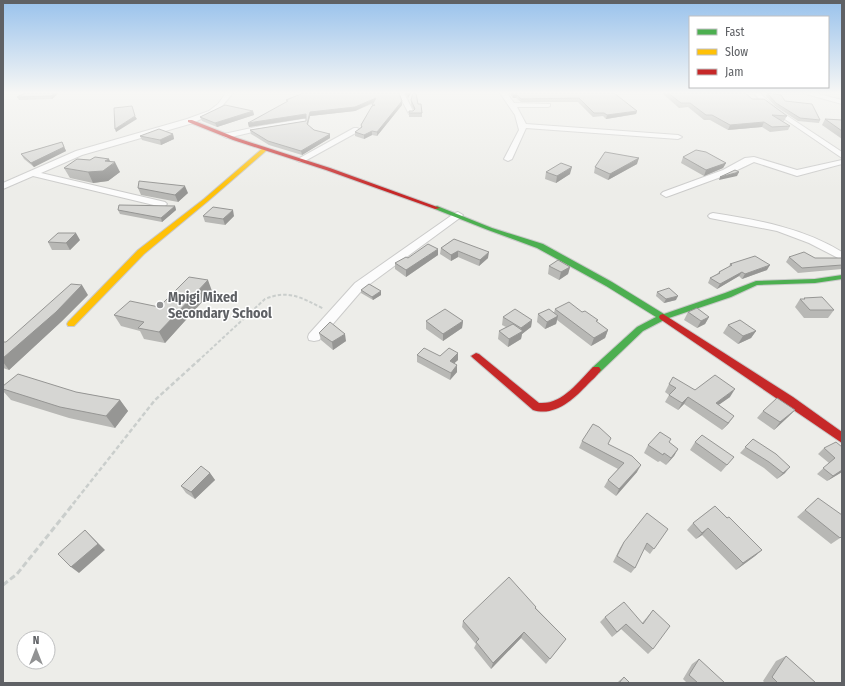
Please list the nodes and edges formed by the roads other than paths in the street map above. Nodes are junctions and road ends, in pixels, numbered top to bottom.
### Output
1 (176, 125) edge
2 (200, 125) edge
3 (276, 125) edge
4 (797, 125) edge
5 (523, 126) joint
6 (357, 130) edge
7 (227, 136) junction
8 (678, 137) dead end
9 (265, 149) junction
10 (842, 156) edge
11 (508, 159) dead end
12 (300, 160) junction
13 (842, 162) edge
14 (31, 174) junction
15 (3, 186) edge
16 (666, 194) dead end
17 (162, 204) edge
18 (458, 215) junction
19 (713, 216) dead end
20 (842, 257) edge
21 (842, 277) edge
22 (663, 317) junction
23 (71, 324) dead end
24 (314, 337) dead end
25 (476, 356) dead end
26 (842, 438) edge

1 - 14 street
2 - 7 street
3 - 7 street
4 - 10 street
5 - 8 street
5 - 11 street
6 - 12 street
7 - 9 street
9 - 12 street
9 - 23 street
12 - 18 street
13 - 16 street
14 - 15 street
14 - 17 street
18 - 22 street
18 - 24 street
19 - 20 street
21 - 22 street
22 - 25 street
22 - 26 street

